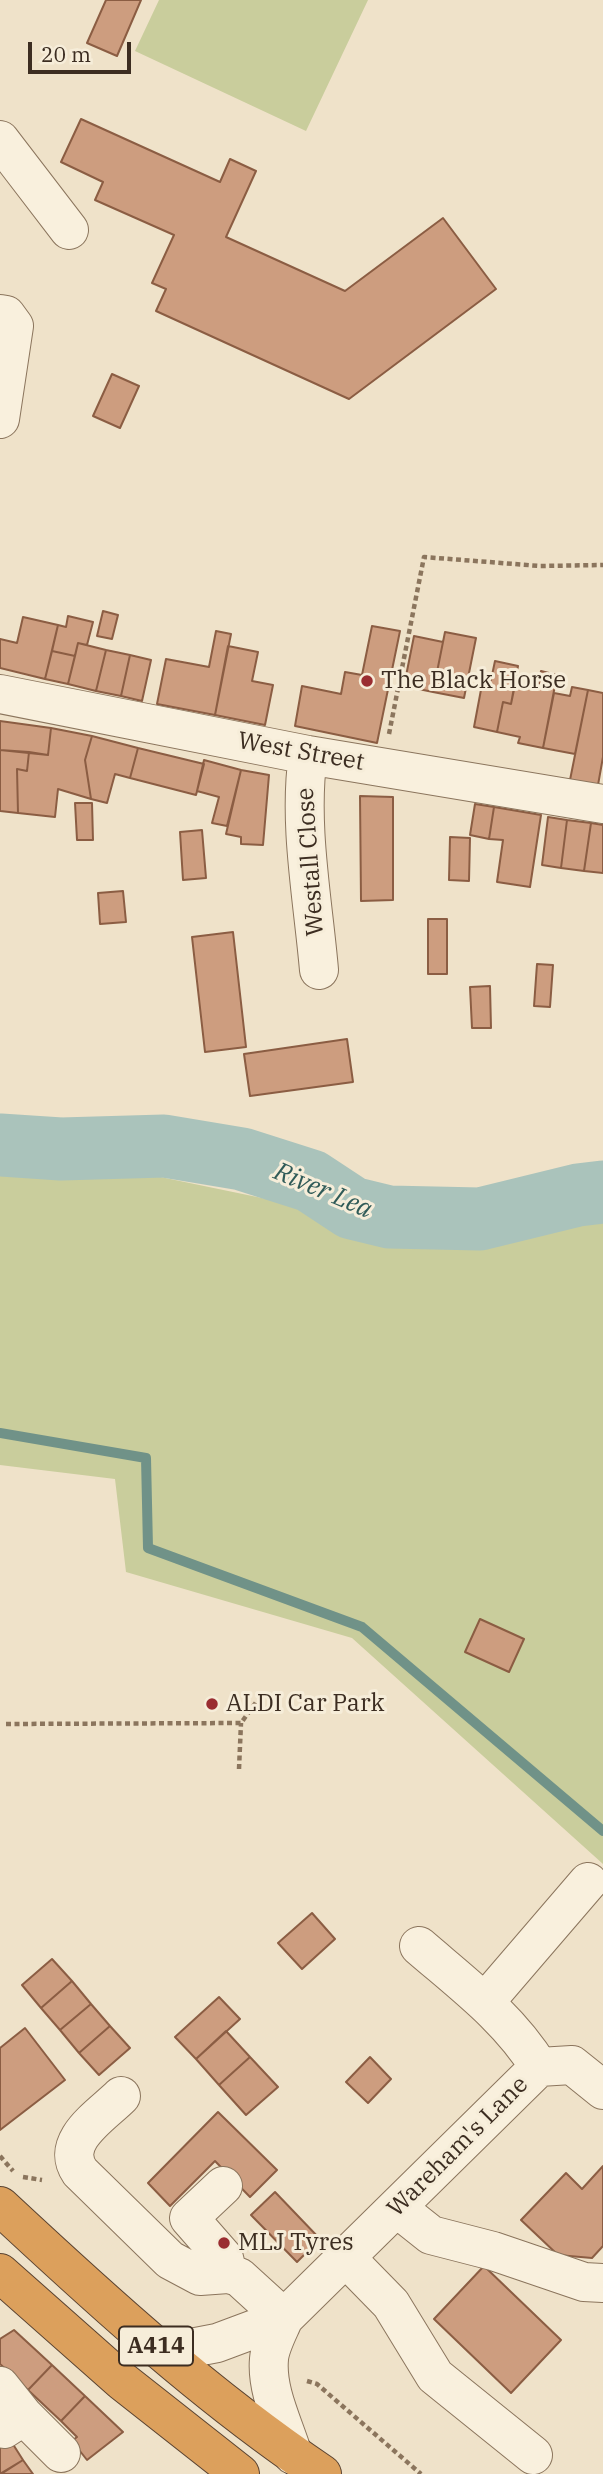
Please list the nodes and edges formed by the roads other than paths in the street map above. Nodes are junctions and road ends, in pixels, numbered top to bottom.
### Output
1 (0, 140) edge
2 (69, 230) dead end
3 (0, 314) edge
4 (0, 419) edge
5 (0, 694) edge
6 (308, 755) junction
7 (603, 804) edge
8 (319, 970) dead end
9 (588, 1882) dead end
10 (419, 1946) dead end
11 (485, 2002) junction
12 (539, 2067) junction
13 (603, 2090) edge
14 (121, 2096) dead end
15 (223, 2186) dead end
16 (0, 2206) edge
17 (397, 2208) junction
18 (346, 2258) junction
19 (0, 2273) edge
20 (228, 2274) junction
21 (603, 2283) edge
22 (284, 2318) junction
23 (165, 2353) junction
24 (0, 2386) edge
25 (61, 2453) dead end
26 (533, 2455) dead end
27 (308, 2464) edge
28 (222, 2467) edge

1 - 2 street
3 - 4 street
5 - 6 street, West Street
6 - 7 street, West Street
6 - 8 street, Westall Close
9 - 11 street
10 - 11 street, Wareham's Lane
11 - 12 street, Wareham's Lane
12 - 13 street
12 - 17 street, Wareham's Lane
14 - 20 street
15 - 20 street
16 - 23 highway, A414
17 - 18 street, Wareham's Lane
17 - 21 street
18 - 22 street, Wareham's Lane
18 - 26 street
19 - 28 highway, A414
20 - 22 street
22 - 23 street, Wareham's Lane
22 - 27 street, Wareham's Lane
23 - 27 highway, A414
24 - 25 street

